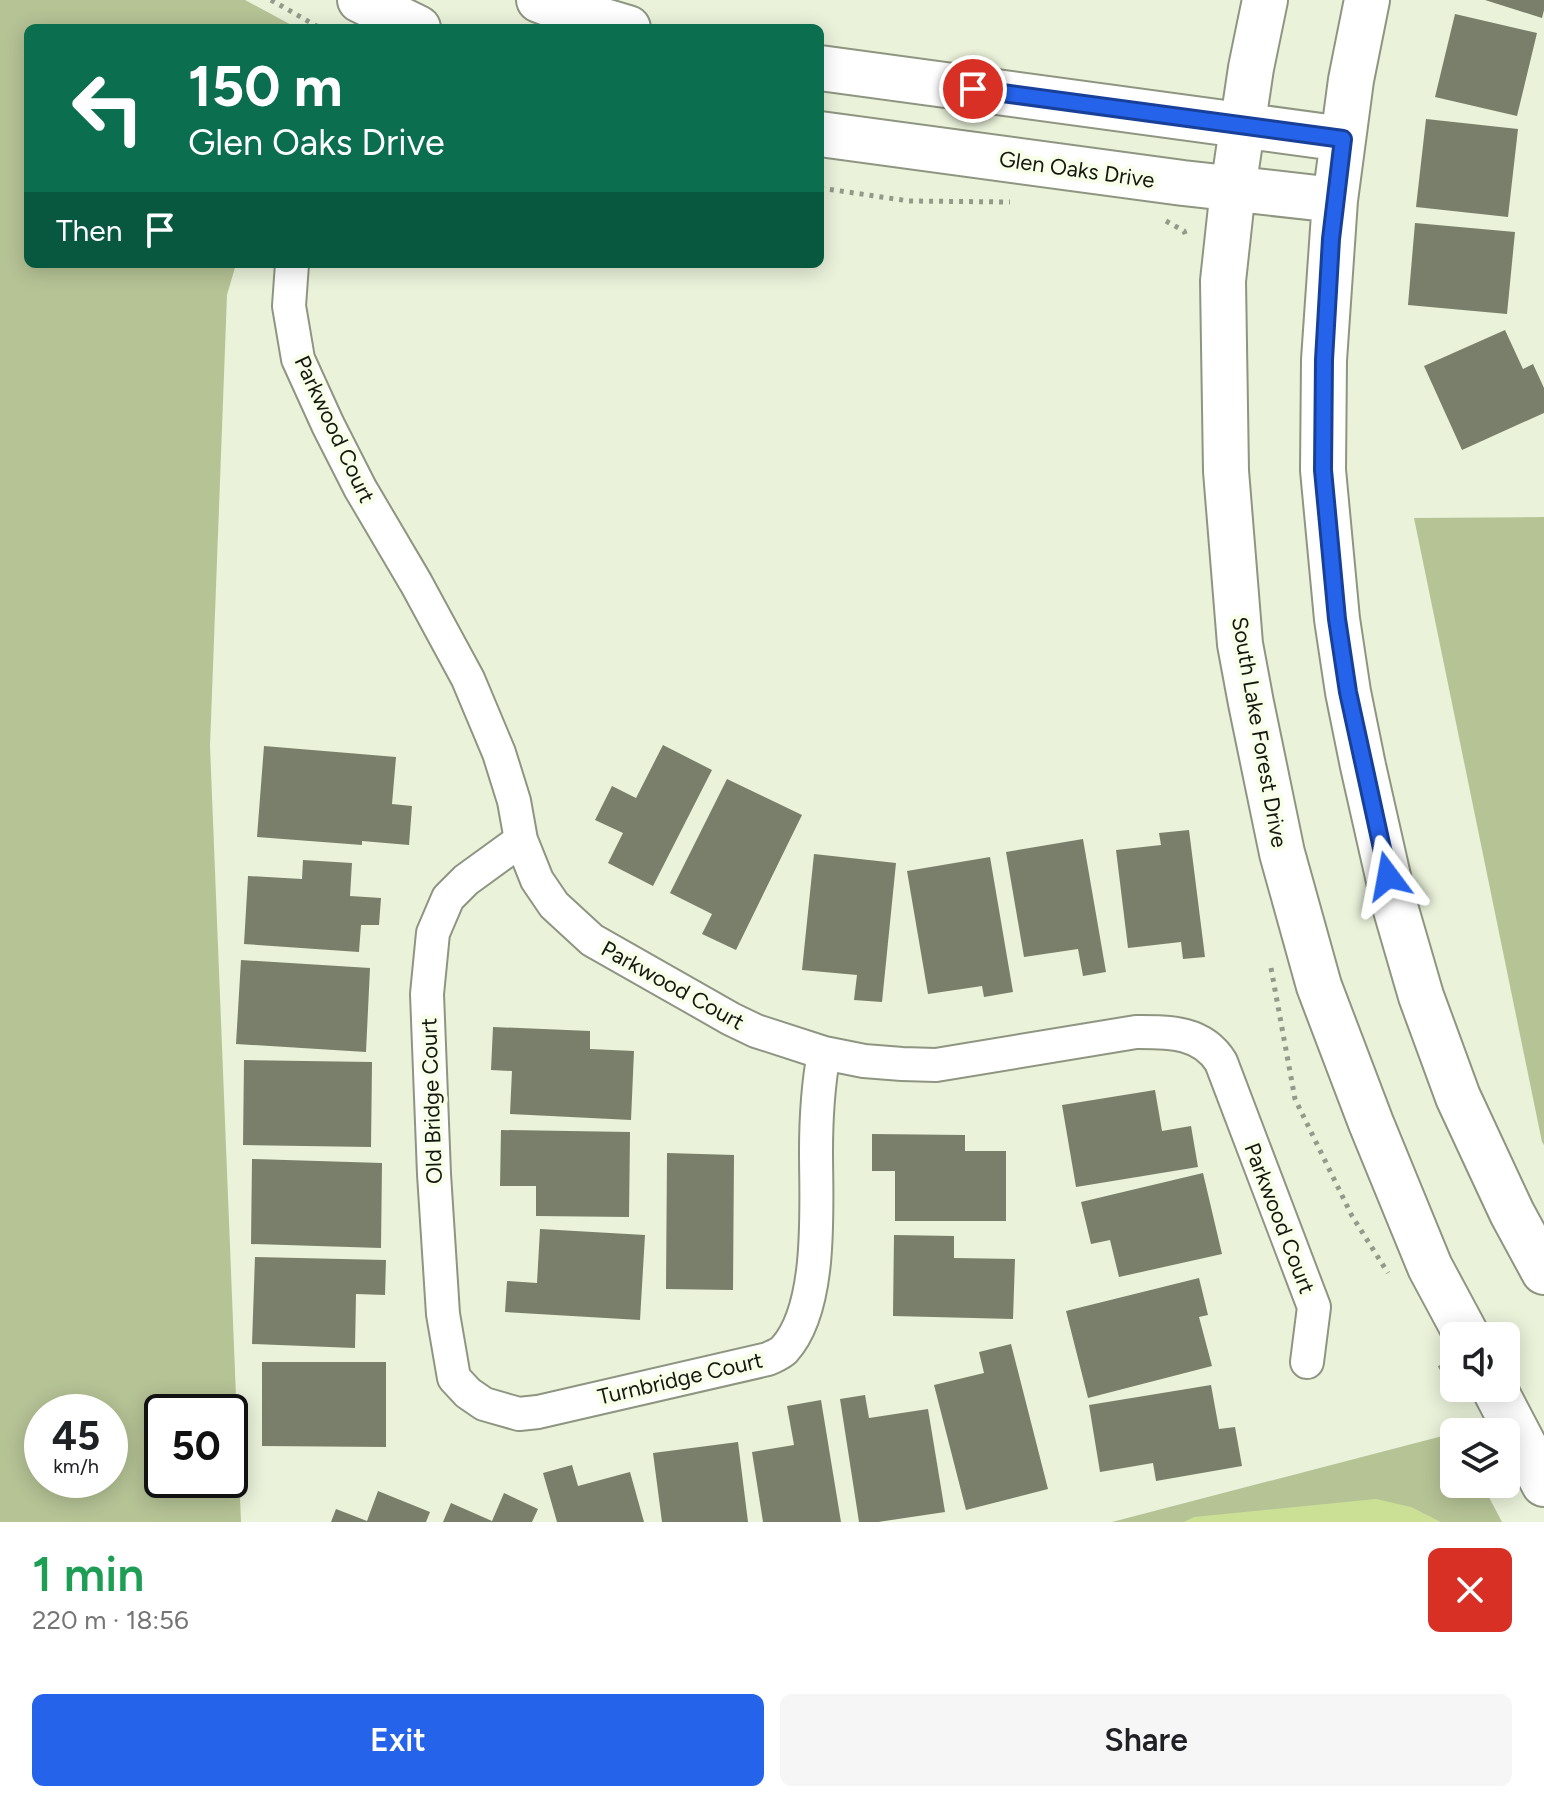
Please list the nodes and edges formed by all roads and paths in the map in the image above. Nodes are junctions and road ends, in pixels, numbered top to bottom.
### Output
1 (271, 0) edge
2 (539, 0) edge
3 (1265, 0) edge
4 (1367, 0) edge
5 (313, 24) edge
6 (614, 24) edge
7 (824, 69) edge
8 (1243, 124) junction
9 (824, 135) edge
10 (1343, 139) junction
11 (824, 189) edge
12 (1233, 189) junction
13 (1335, 200) junction
14 (1014, 202) dead end
15 (1164, 220) dead end
16 (1184, 231) dead end
17 (292, 268) edge
18 (521, 840) junction
19 (824, 1053) junction
20 (1544, 1272) edge
21 (1459, 1322) edge
22 (1307, 1362) dead end
23 (468, 1393) joint
24 (1501, 1402) edge
25 (1544, 1484) edge

1 - 5 path
2 - 6 main road
3 - 8 main road, South Lake Forest Drive
4 - 10 main road
7 - 8 main road
8 - 10 main road
8 - 12 main road, South Lake Forest Drive
9 - 12 main road, Glen Oaks Drive
10 - 13 main road
11 - 14 path
12 - 13 main road, Glen Oaks Drive
12 - 21 main road, South Lake Forest Drive
13 - 20 main road
15 - 16 path
17 - 18 street, Parkwood Court
18 - 19 street, Parkwood Court
18 - 23 street, Old Bridge Court
19 - 22 street, Parkwood Court
19 - 23 street, Turnbridge Court
24 - 25 main road

